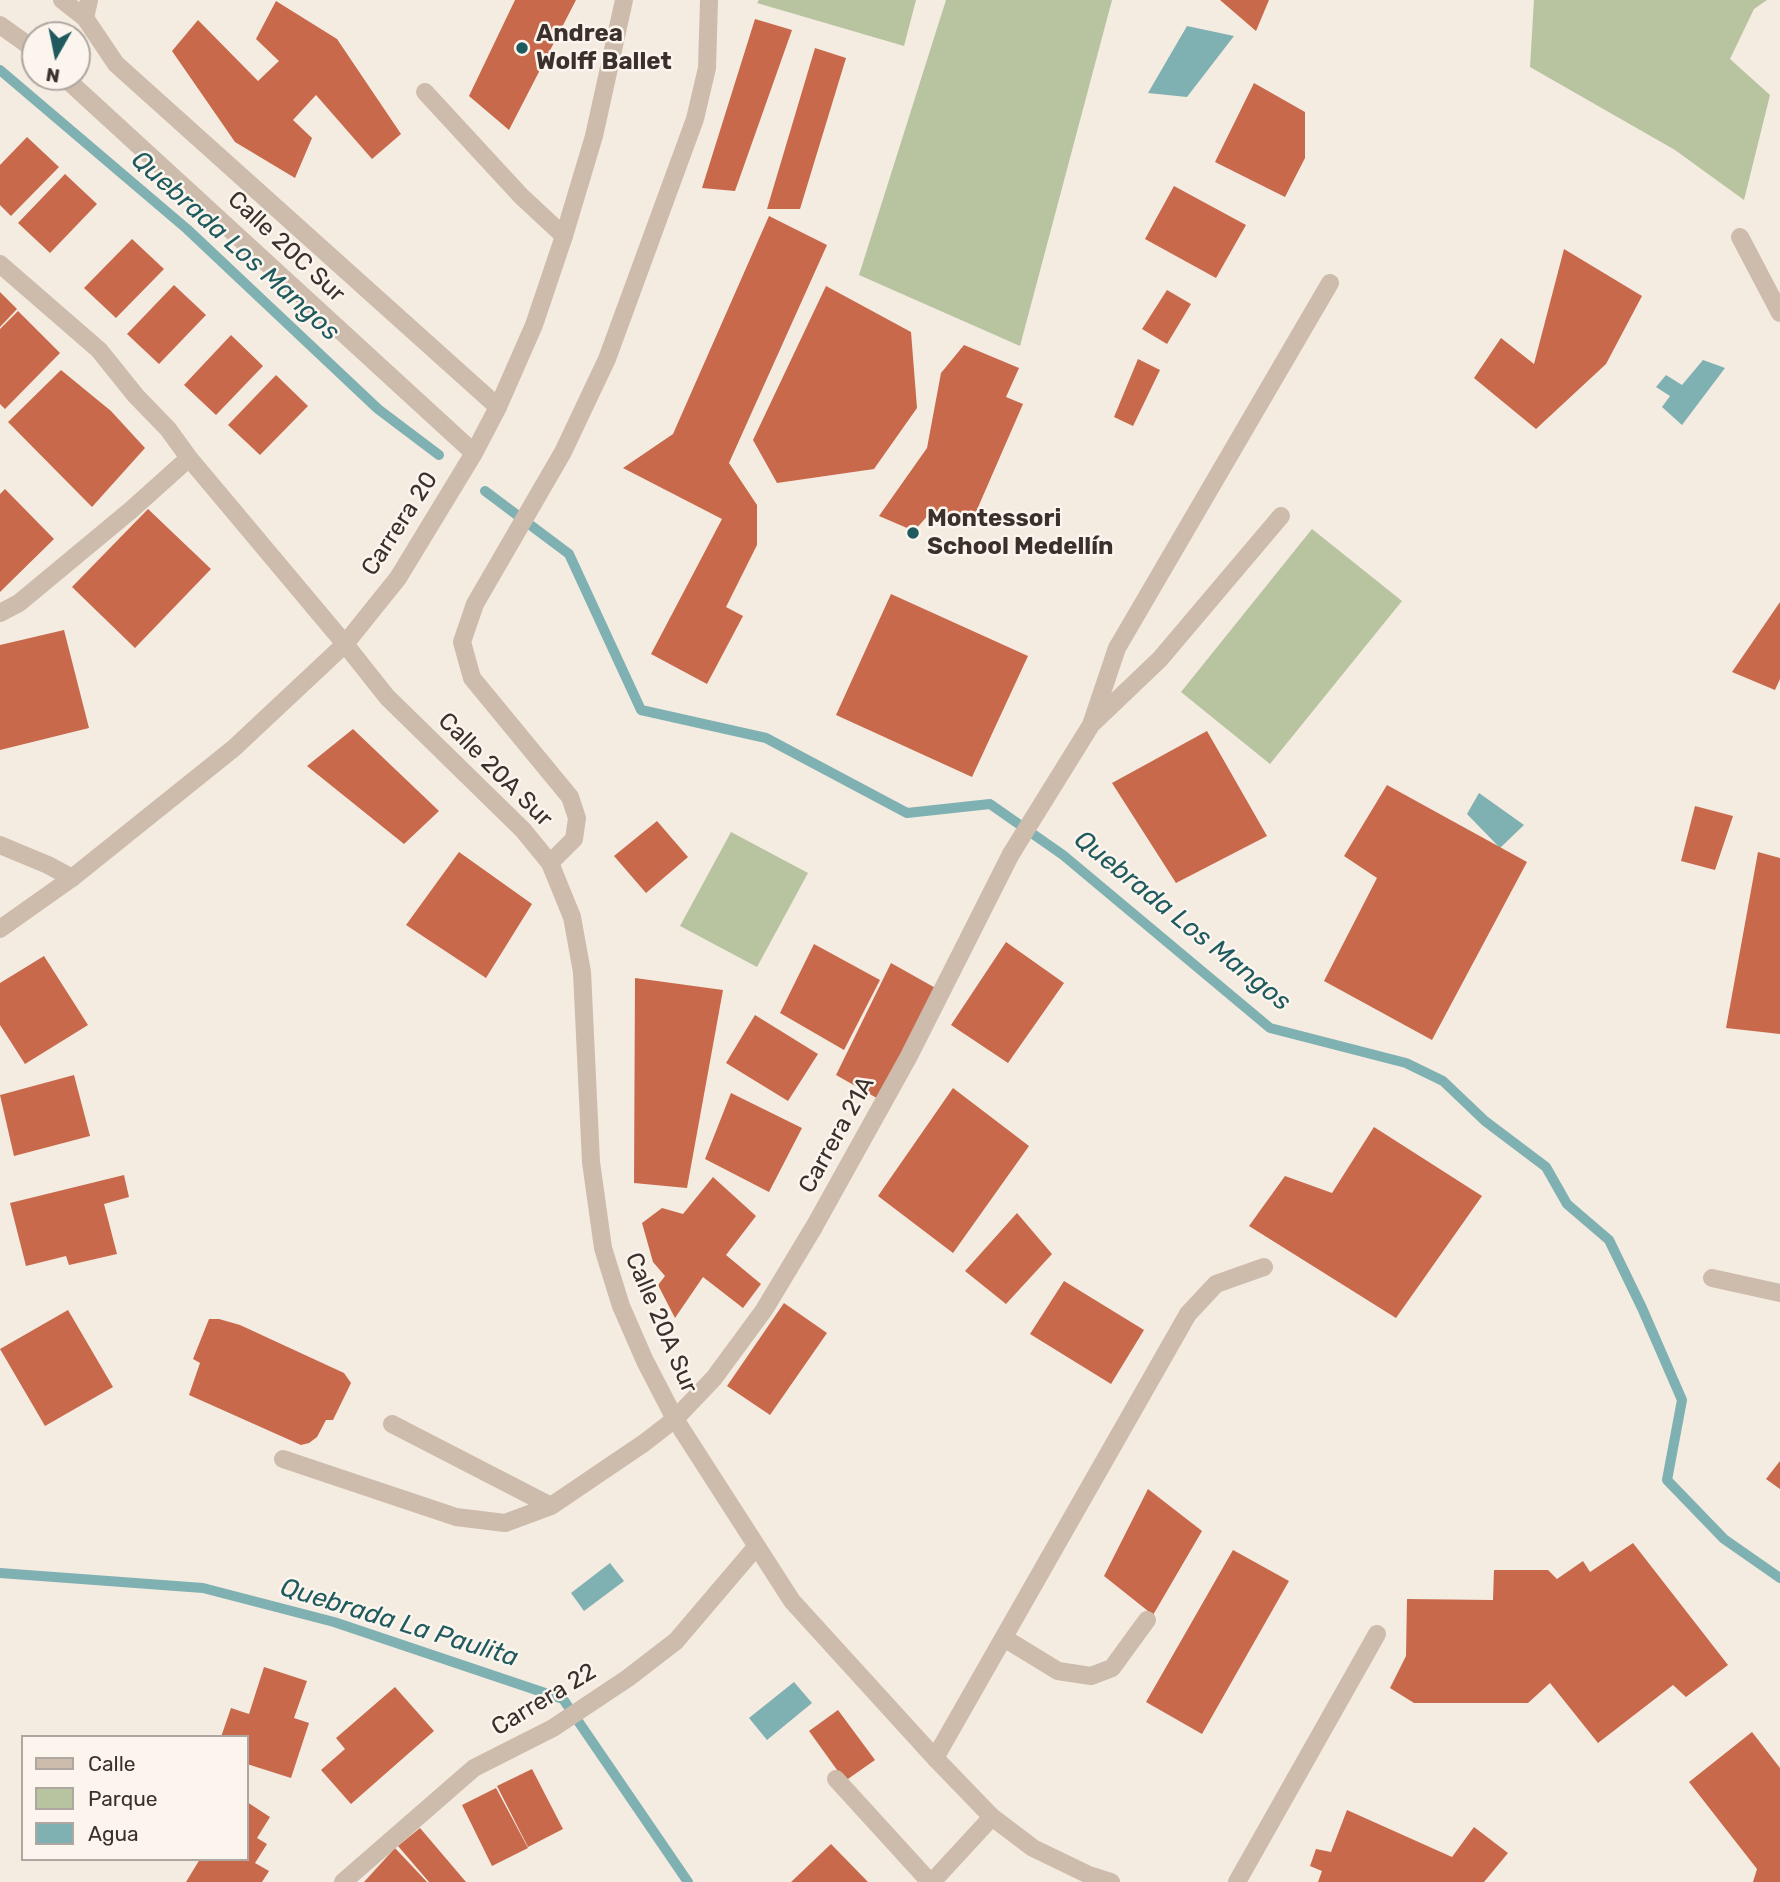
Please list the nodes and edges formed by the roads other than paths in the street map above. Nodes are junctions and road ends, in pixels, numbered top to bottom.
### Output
1 (62, 0) edge
2 (89, 0) edge
3 (624, 0) edge
4 (709, 0) edge
5 (85, 18) junction
6 (0, 24) edge
7 (21, 40) edge
8 (79, 91) edge
9 (425, 92) dead end
10 (565, 236) junction
11 (1740, 237) dead end
12 (0, 264) edge
13 (1330, 283) dead end
14 (1780, 313) edge
15 (498, 407) junction
16 (474, 453) junction
17 (189, 458) junction
18 (1281, 516) dead end
19 (0, 613) edge
20 (345, 644) junction
21 (1091, 725) junction
22 (0, 845) edge
23 (550, 863) junction
24 (72, 878) junction
25 (0, 929) edge
26 (1264, 1266) dead end
27 (1712, 1278) dead end
28 (1780, 1293) edge
29 (675, 1419) junction
30 (392, 1424) dead end
31 (283, 1459) dead end
32 (551, 1506) junction
33 (756, 1546) junction
34 (1147, 1620) dead end
35 (1377, 1634) dead end
36 (1004, 1638) junction
37 (935, 1758) junction
38 (836, 1779) dead end
39 (992, 1816) junction
40 (343, 1882) edge
41 (931, 1882) edge
42 (1111, 1882) edge
43 (1237, 1882) edge

1 - 5 street
2 - 5 street
3 - 10 street, Carrera 20
4 - 23 street
5 - 15 street
6 - 7 street
8 - 16 street, Calle 20C Sur
9 - 10 street
10 - 15 street, Carrera 20
11 - 14 street
12 - 17 street, Calle 20A Sur
13 - 21 street
15 - 16 street, Carrera 20
16 - 20 street, Carrera 20
17 - 19 street
17 - 20 street, Calle 20A Sur
18 - 21 street
20 - 23 street, Calle 20A Sur
20 - 24 street, Carrera 20
21 - 29 street, Carrera 21A
22 - 24 street
23 - 29 street, Calle 20A Sur
24 - 25 street, Carrera 20
26 - 36 street
27 - 28 street
29 - 32 street, Carrera 21A
29 - 33 street, Calle 20A Sur
30 - 32 street
31 - 32 street, Carrera 21A
33 - 37 street, Calle 20A Sur
33 - 40 street, Carrera 22
34 - 36 street
35 - 43 street
36 - 37 street
37 - 39 street, Calle 20A Sur
38 - 41 street
39 - 41 street
39 - 42 street, Calle 20A Sur

